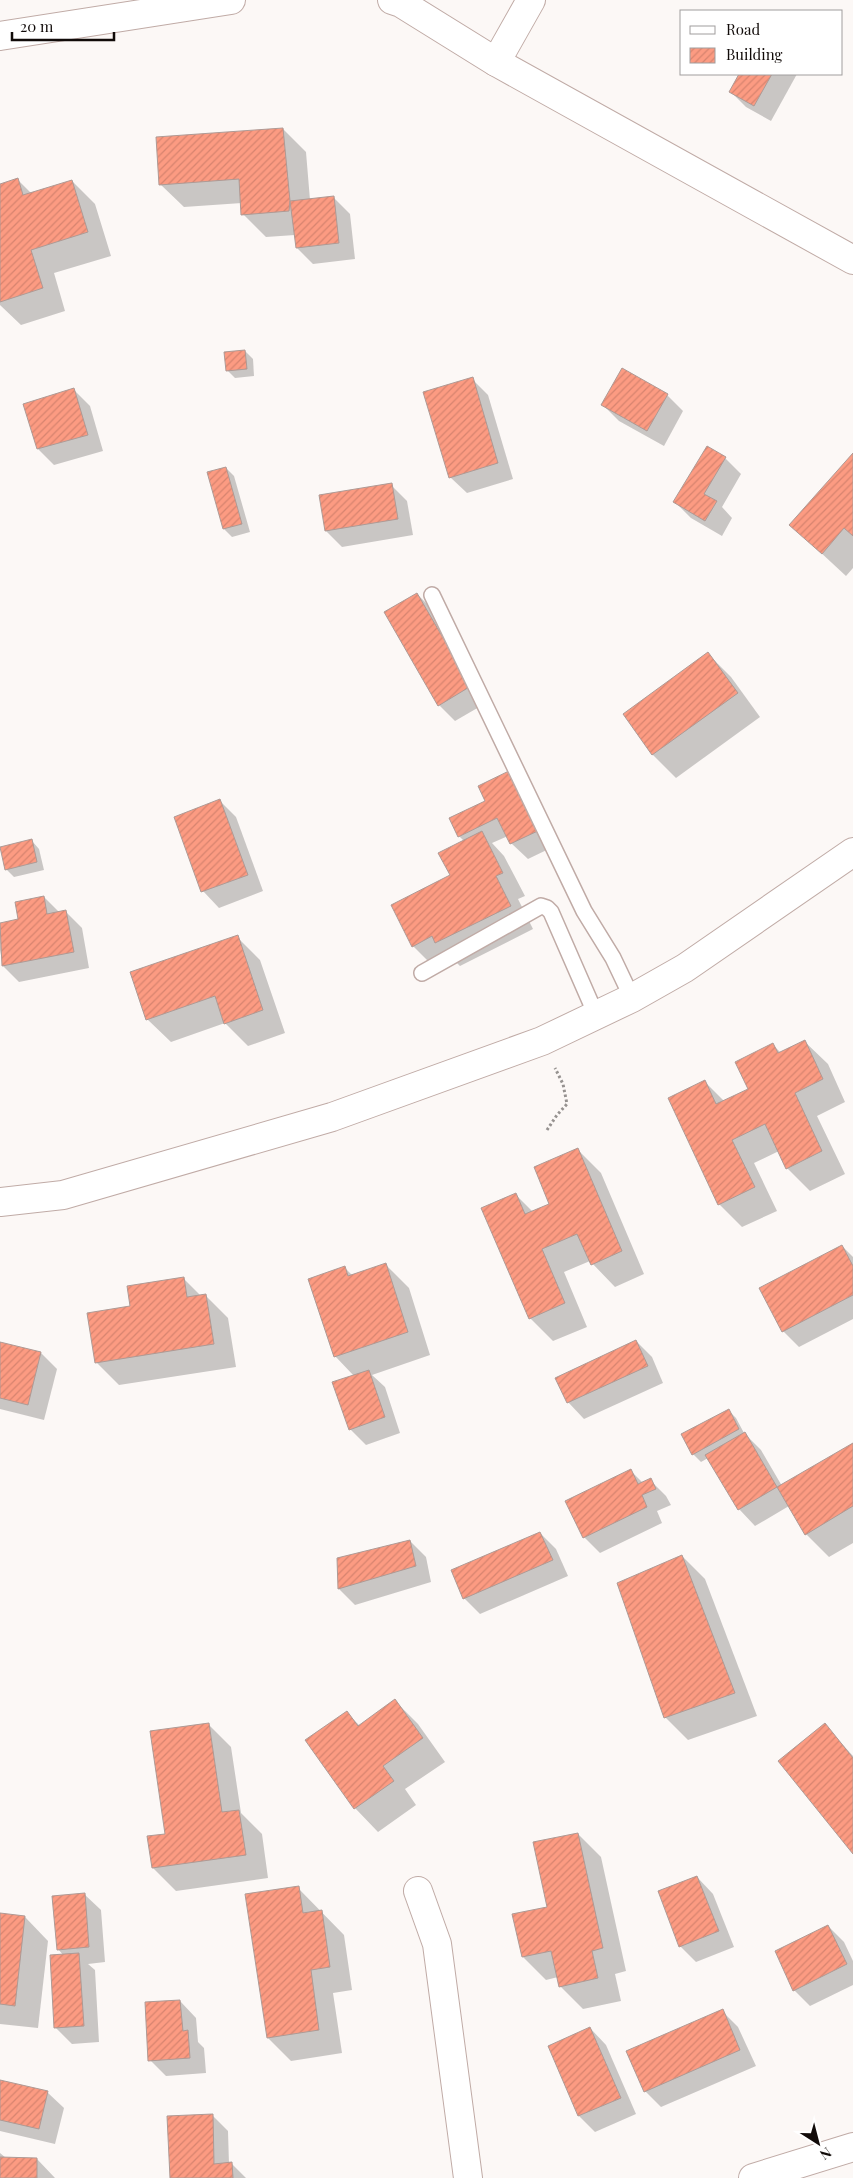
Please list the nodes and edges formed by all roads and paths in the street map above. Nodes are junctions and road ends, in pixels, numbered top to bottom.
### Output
1 (231, 0) edge
2 (392, 0) edge
3 (531, 0) edge
4 (0, 36) edge
5 (496, 62) junction
6 (853, 260) edge
7 (432, 596) dead end
8 (853, 852) edge
9 (422, 973) dead end
10 (632, 998) junction
11 (596, 1015) junction
12 (542, 1041) junction
13 (547, 1130) dead end
14 (0, 1202) edge
15 (418, 1891) dead end
16 (853, 2147) edge
17 (468, 2178) edge
18 (753, 2178) edge

1 - 4 street
2 - 5 street
3 - 5 street
5 - 6 street
7 - 10 lane
8 - 10 street
9 - 11 lane
10 - 11 street
11 - 12 street
12 - 13 path
12 - 14 street
15 - 17 street
16 - 18 street

